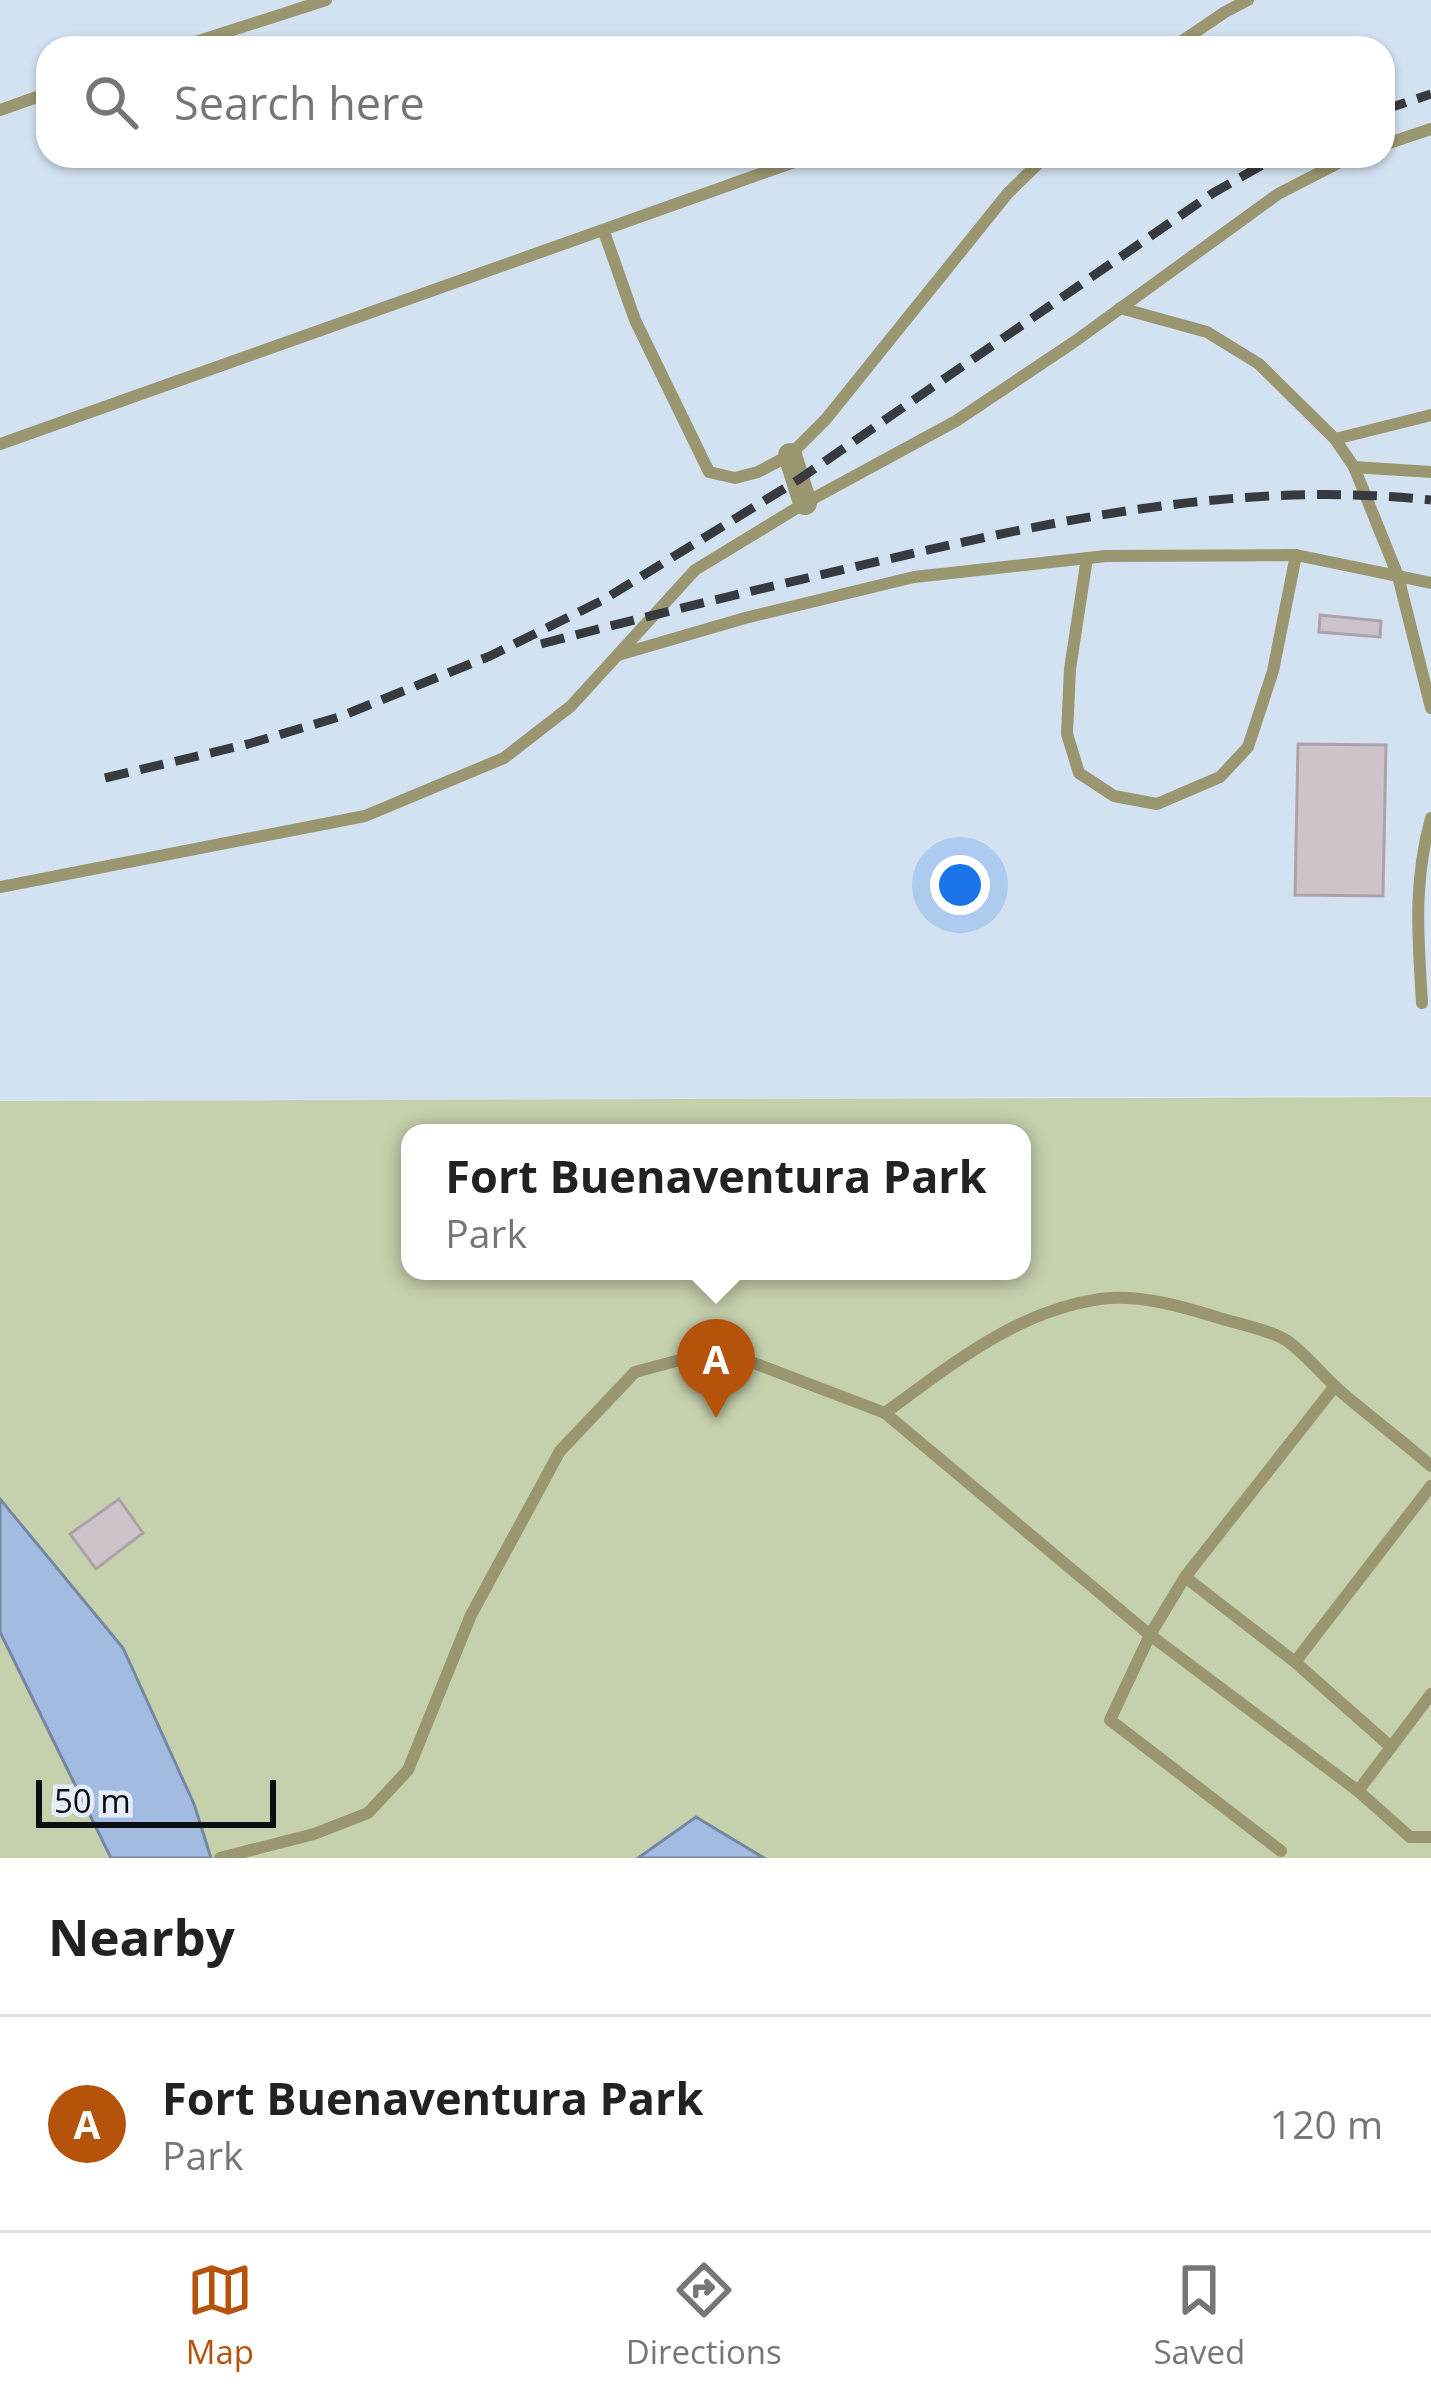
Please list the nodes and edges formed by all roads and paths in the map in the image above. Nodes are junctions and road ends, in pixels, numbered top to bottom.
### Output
1 (326, 0) edge
2 (1248, 0) edge
3 (214, 36) edge
4 (1189, 36) edge
5 (36, 97) edge
6 (0, 110) edge
7 (1431, 129) edge
8 (1395, 141) edge
9 (778, 168) edge
10 (1034, 168) edge
11 (1329, 168) edge
12 (604, 232) junction
13 (1120, 308) junction
14 (1431, 415) edge
15 (1335, 439) junction
16 (0, 444) edge
17 (790, 455) junction
18 (1354, 467) junction
19 (1431, 472) edge
20 (805, 503) junction
21 (1296, 555) junction
22 (1087, 558) junction
23 (1398, 577) junction
24 (1431, 583) edge
25 (616, 656) junction
26 (1431, 708) edge
27 (1431, 818) edge
28 (0, 887) edge
29 (1422, 1003) dead end
30 (1335, 1386) junction
31 (885, 1414) junction
32 (1431, 1466) edge
33 (1431, 1486) edge
34 (1185, 1577) junction
35 (1150, 1636) junction
36 (1295, 1662) junction
37 (1431, 1694) edge
38 (1391, 1747) junction
39 (1358, 1790) junction
40 (1431, 1837) edge
41 (1280, 1851) dead end
42 (220, 1858) edge

1 - 3 lane
2 - 4 lane
5 - 6 lane
7 - 8 lane
9 - 12 lane
10 - 17 lane
11 - 13 lane
12 - 16 lane
12 - 17 lane
13 - 15 lane
13 - 20 lane
14 - 15 lane
15 - 18 lane
17 - 20 street
18 - 19 lane
18 - 23 lane
20 - 25 lane
21 - 22 lane
21 - 22 lane
21 - 23 lane
22 - 25 lane
23 - 24 lane
23 - 26 lane
25 - 28 lane
27 - 29 lane
30 - 31 lane
30 - 32 lane
30 - 34 lane
31 - 35 lane
31 - 42 lane
33 - 36 lane
34 - 35 lane
34 - 36 lane
35 - 39 lane
35 - 41 lane
36 - 38 lane
37 - 38 lane
38 - 39 lane
39 - 40 lane

